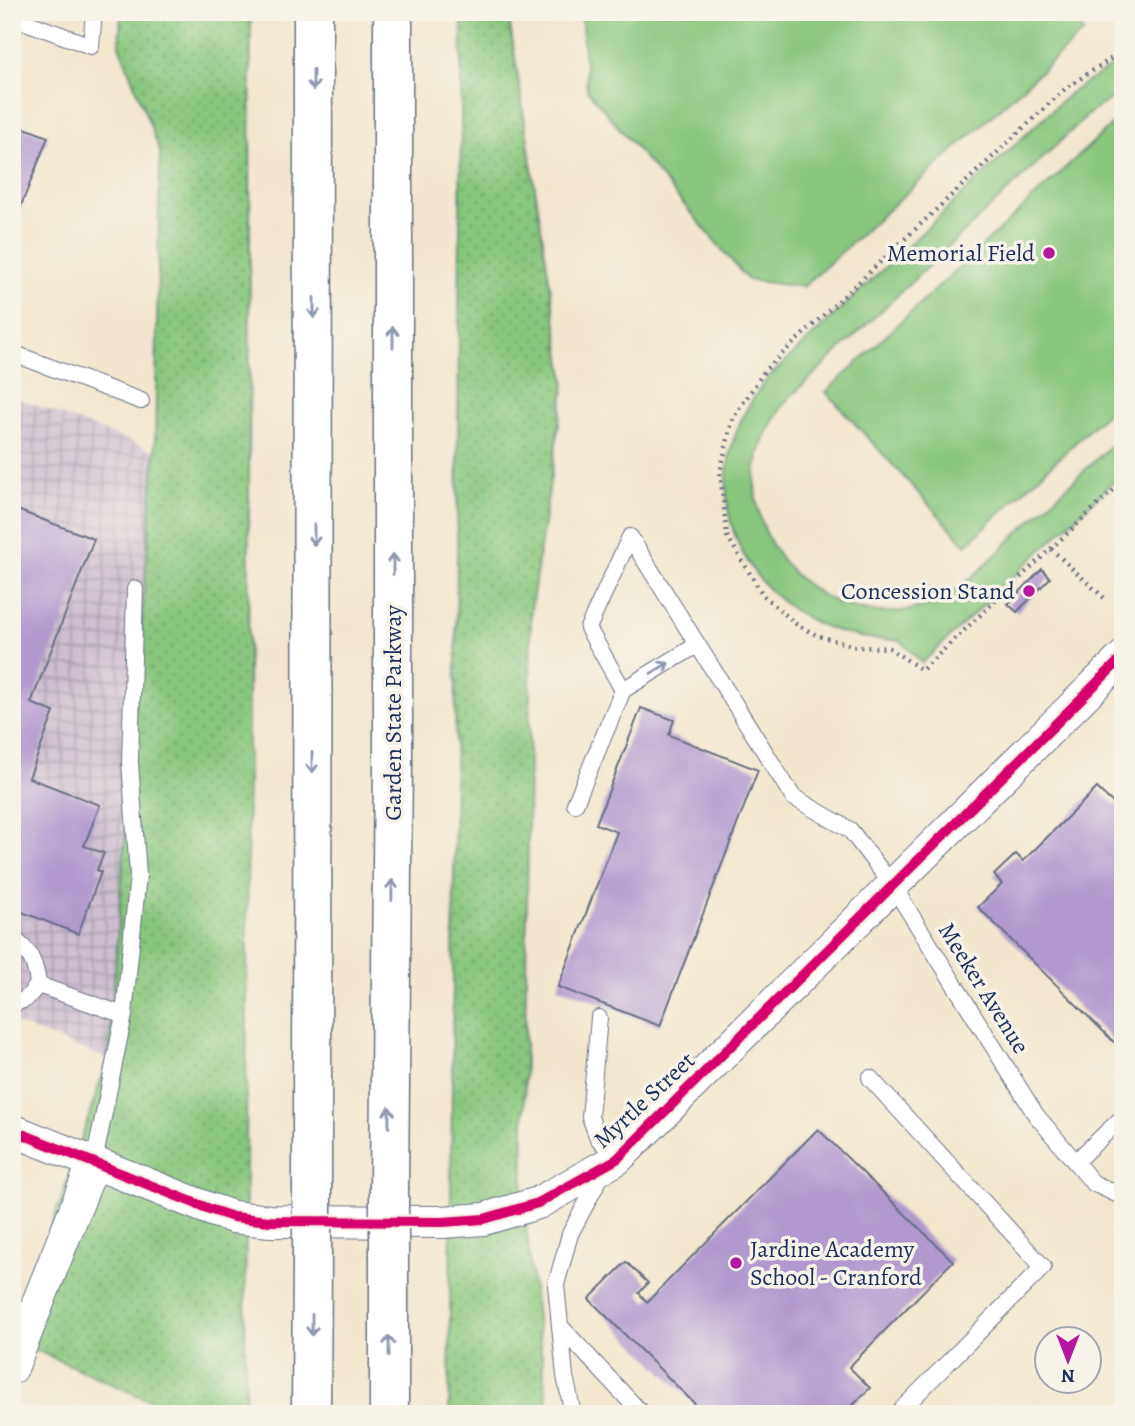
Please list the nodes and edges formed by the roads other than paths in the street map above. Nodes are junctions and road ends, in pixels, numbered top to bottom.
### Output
1 (94, 12) edge
2 (313, 12) edge
3 (394, 12) edge
4 (12, 17) edge
5 (12, 353) edge
6 (141, 401) dead end
7 (135, 589) dead end
8 (697, 645) junction
9 (1123, 657) edge
10 (623, 690) junction
11 (575, 804) dead end
12 (893, 886) junction
13 (12, 939) edge
14 (38, 985) junction
15 (12, 1004) edge
16 (124, 1014) junction
17 (598, 1018) dead end
18 (870, 1077) dead end
19 (1123, 1117) edge
20 (12, 1130) edge
21 (94, 1162) junction
22 (612, 1162) junction
23 (1075, 1162) junction
24 (1123, 1198) edge
25 (560, 1326) junction
26 (12, 1368) edge
27 (311, 1414) edge
28 (389, 1414) edge
29 (573, 1414) edge
30 (642, 1414) edge
31 (897, 1414) edge

1 - 4 lane
2 -> 27 highway, bridge
28 -> 3 highway, Garden State Parkway, bridge
5 - 6 lane
7 - 16 lane
10 -> 8 lane
8 - 10 lane, Meeker Avenue
8 - 12 lane, Meeker Avenue
9 - 12 street, Myrtle Street
10 - 11 lane
12 - 22 street, Myrtle Street
12 - 23 lane, Meeker Avenue
13 - 14 lane
14 - 15 lane
14 - 16 lane
16 - 21 lane
17 - 22 lane
18 - 31 lane
19 - 23 lane
20 - 21 street, Myrtle Street
21 - 22 street, Myrtle Street
21 - 26 street
22 - 25 lane
23 - 24 lane, Meeker Avenue
25 - 29 lane
25 - 30 lane

